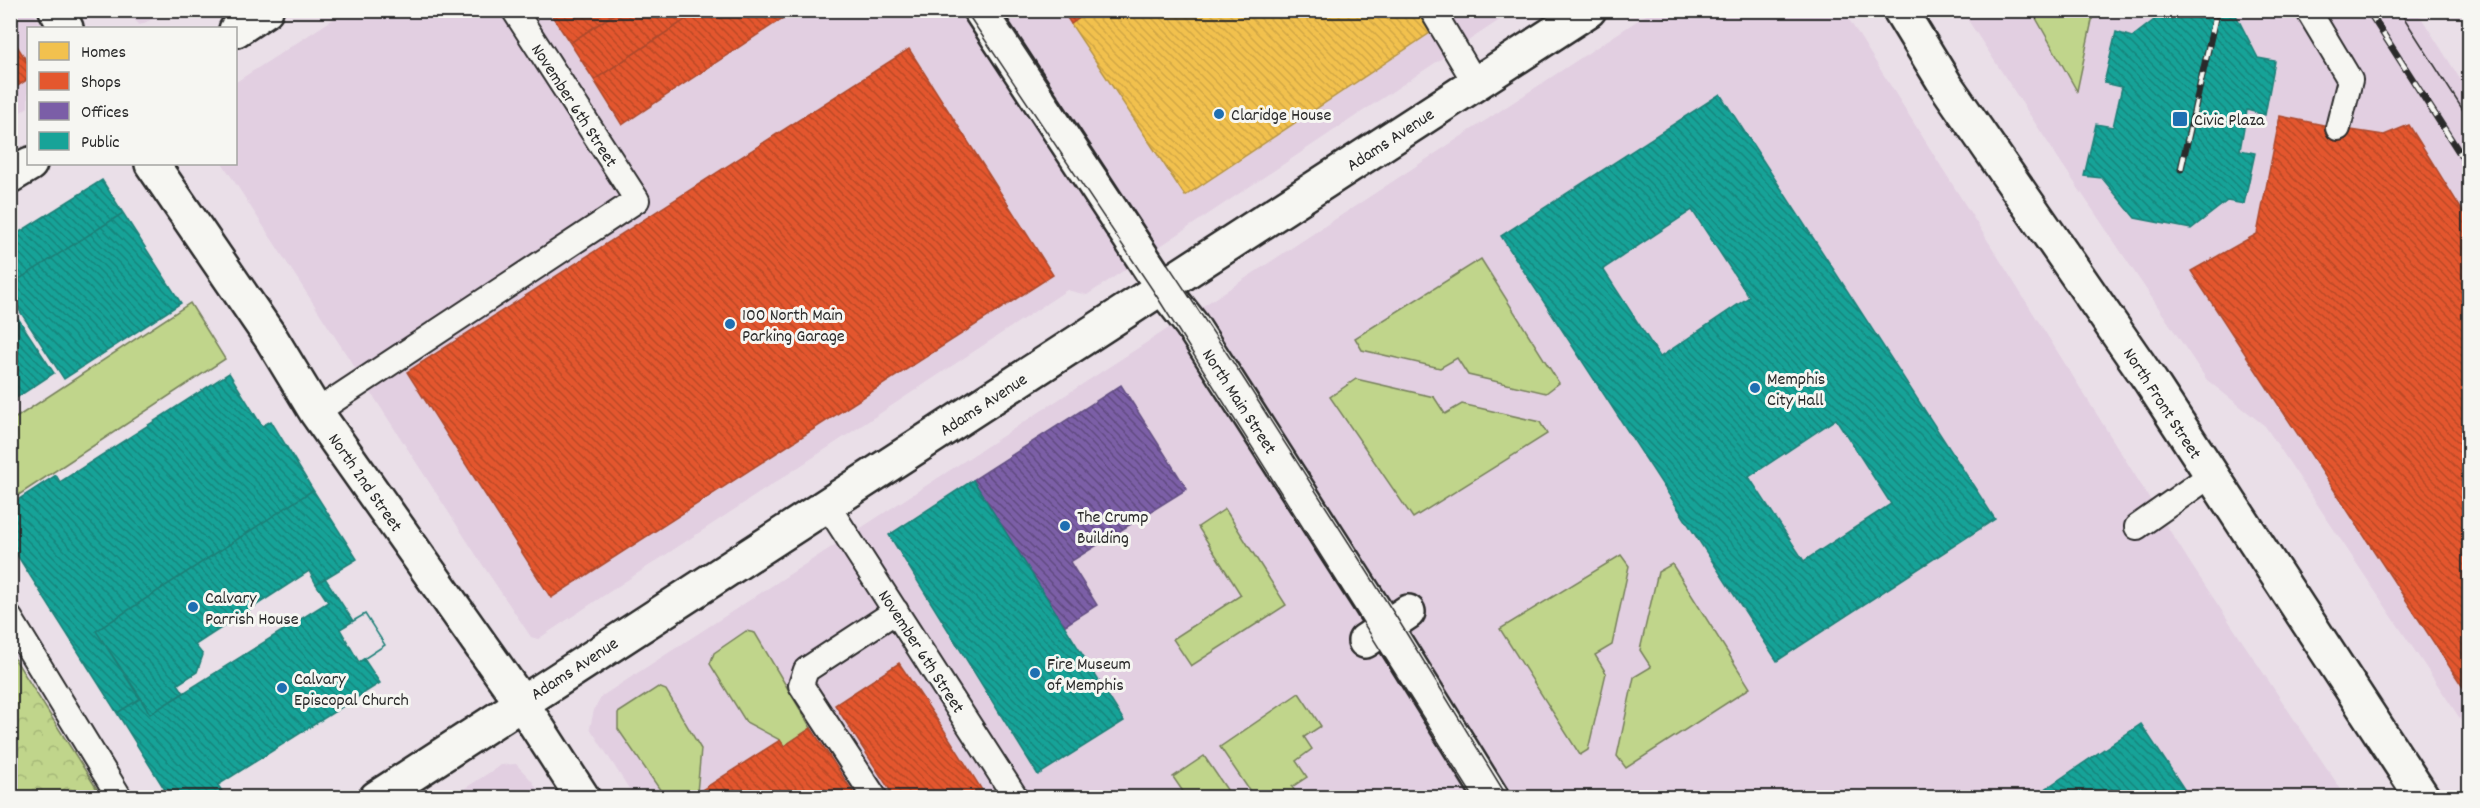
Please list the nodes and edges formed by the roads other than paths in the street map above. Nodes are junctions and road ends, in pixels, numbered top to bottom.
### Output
1 (56, 10) edge
2 (266, 10) edge
3 (514, 10) edge
4 (980, 10) edge
5 (1432, 10) edge
6 (1589, 10) edge
7 (1900, 10) edge
8 (2308, 10) edge
9 (65, 27) edge
10 (237, 29) edge
11 (1476, 84) junction
12 (2338, 129) dead end
13 (28, 165) edge
14 (153, 165) edge
15 (10, 176) edge
16 (1162, 287) junction
17 (316, 412) junction
18 (2211, 475) junction
19 (827, 505) junction
20 (2137, 527) dead end
21 (896, 611) junction
22 (10, 618) edge
23 (521, 702) junction
24 (120, 798) edge
25 (376, 798) edge
26 (583, 798) edge
27 (875, 798) edge
28 (1016, 798) edge
29 (1492, 798) edge
30 (2423, 798) edge

1 - 9 street
2 - 10 street
3 - 17 lane, November 6th Street
4 - 16 street, North Main Street
5 - 11 lane
6 - 11 street, Adams Avenue
7 - 18 street, North Front Street
8 - 12 lane
11 - 16 street, Adams Avenue
13 - 15 street
14 - 17 street, North 2nd Street
16 - 19 street, Adams Avenue
16 - 29 street, North Main Street
17 - 23 street, North 2nd Street
18 - 20 lane
18 - 30 street, North Front Street
19 - 21 lane, November 6th Street
19 - 23 street, Adams Avenue
21 - 27 lane
21 - 28 lane, November 6th Street
22 - 24 lane
23 - 25 street, Adams Avenue
23 - 26 street, North 2nd Street

